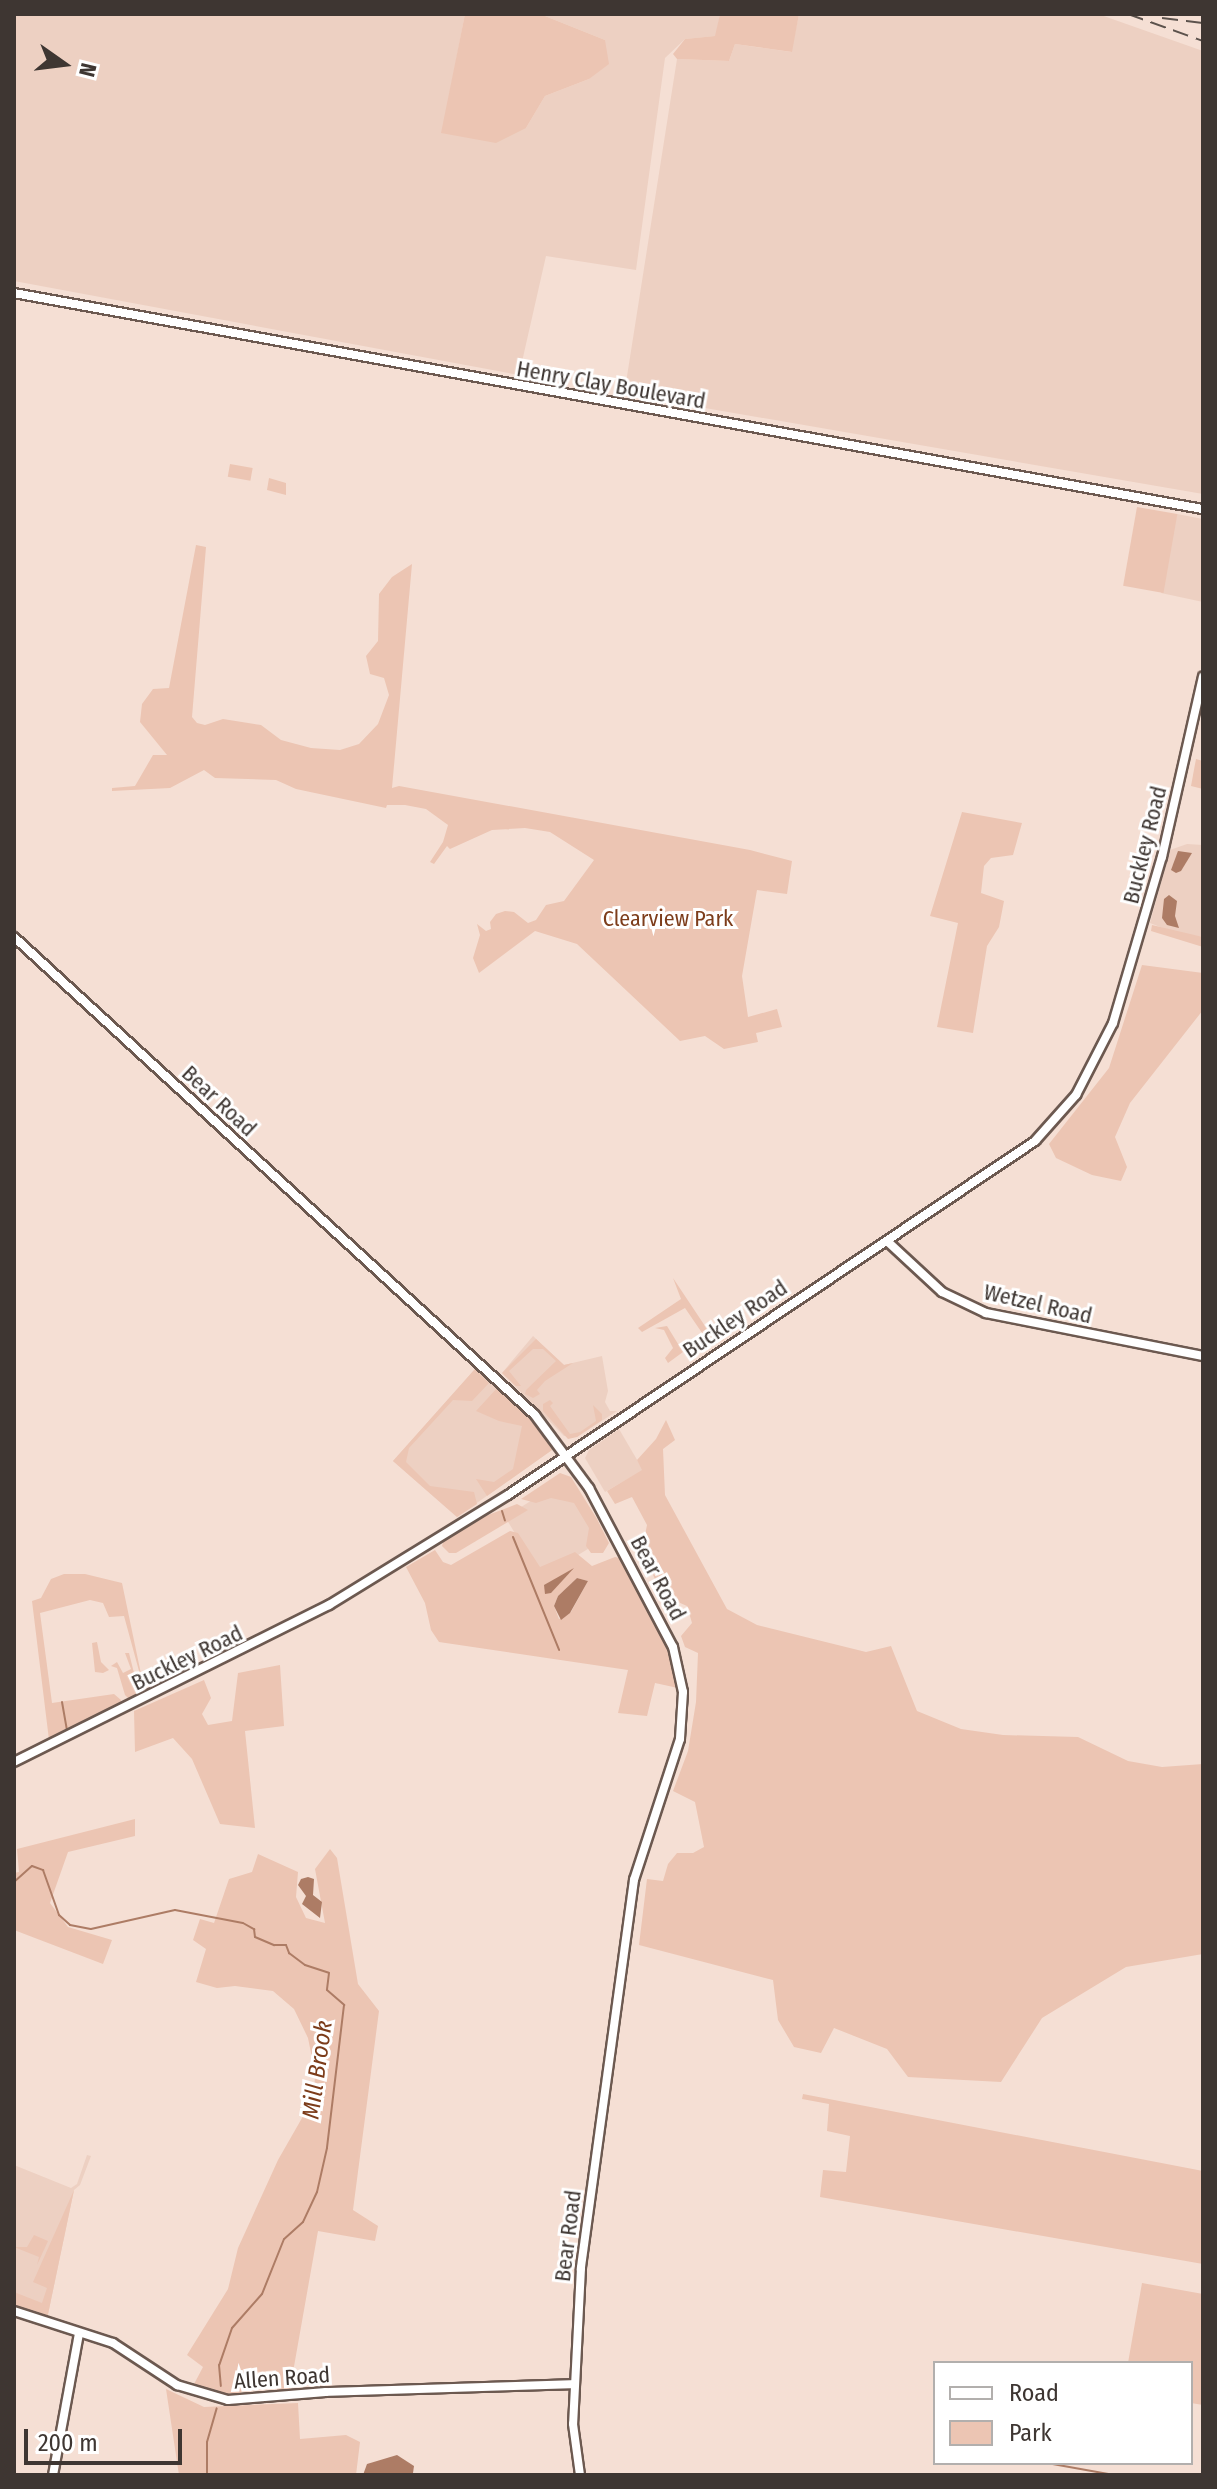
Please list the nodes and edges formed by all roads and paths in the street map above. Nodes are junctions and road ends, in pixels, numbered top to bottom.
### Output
1 (14, 293) edge
2 (1203, 509) edge
3 (1203, 677) edge
4 (14, 937) edge
5 (887, 1241) junction
6 (1203, 1356) edge
7 (567, 1456) junction
8 (14, 1762) edge
9 (14, 2311) edge
10 (79, 2333) junction
11 (574, 2384) junction
12 (53, 2475) edge
13 (580, 2475) edge

1 - 2 main road, Henry Clay Boulevard
3 - 5 main road, Buckley Road
4 - 7 main road, Bear Road
5 - 6 main road, Wetzel Road
5 - 7 main road, Buckley Road
7 - 8 main road, Buckley Road
7 - 11 main road, Bear Road
9 - 10 main road, Allen Road
10 - 11 main road, Allen Road
10 - 12 main road
11 - 13 main road, Bear Road

